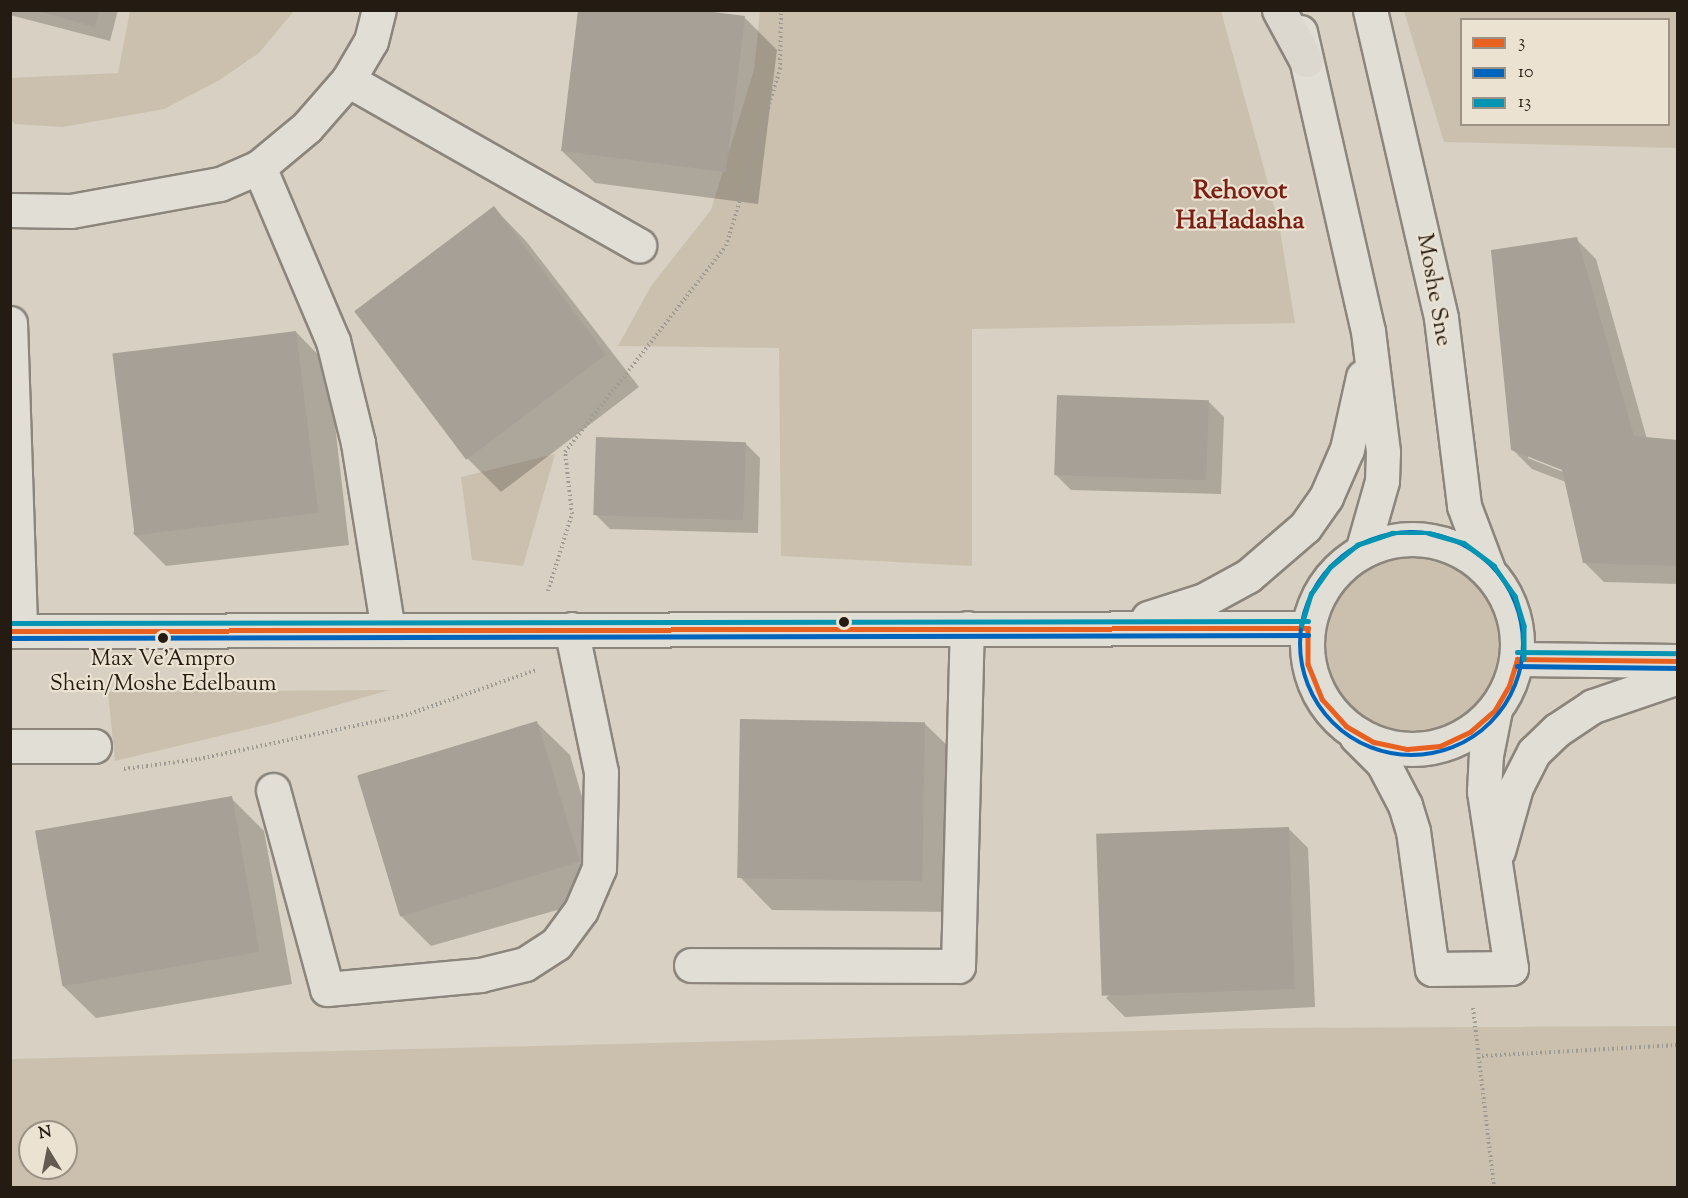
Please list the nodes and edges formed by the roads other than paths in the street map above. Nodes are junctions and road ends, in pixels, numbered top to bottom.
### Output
1 (379, 10) edge
2 (1279, 10) edge
3 (1293, 10) edge
4 (1370, 10) edge
5 (1306, 60) junction
6 (348, 80) junction
7 (259, 167) junction
8 (10, 210) edge
9 (639, 245) dead end
10 (10, 323) edge
11 (1368, 330) junction
12 (1362, 551) junction
13 (1488, 570) junction
14 (967, 628) junction
15 (1084, 628) junction
16 (1308, 628) junction
17 (388, 630) junction
18 (15, 631) edge
19 (574, 643) junction
20 (1517, 658) junction
21 (1677, 661) edge
22 (1677, 677) edge
23 (1495, 710) junction
24 (1346, 726) junction
25 (10, 746) edge
26 (94, 746) dead end
27 (273, 790) dead end
28 (1495, 862) junction
29 (691, 965) dead end

1 - 6 street
2 - 5 main road
3 - 5 street
4 - 13 street, Moshe Sne
5 - 11 street
6 - 7 street
6 - 9 street
7 - 8 street
7 - 17 street
10 - 18 street
11 - 12 street
11 - 15 street
12 - 13 street
12 - 16 street
13 - 20 street
14 - 15 street
14 - 19 street
14 - 29 street
15 - 16 street
16 - 24 street
17 - 18 street
17 - 19 street
19 - 27 street
20 - 21 street
20 - 23 street
22 - 28 street
23 - 24 street
23 - 28 street
24 - 28 street
25 - 26 street

